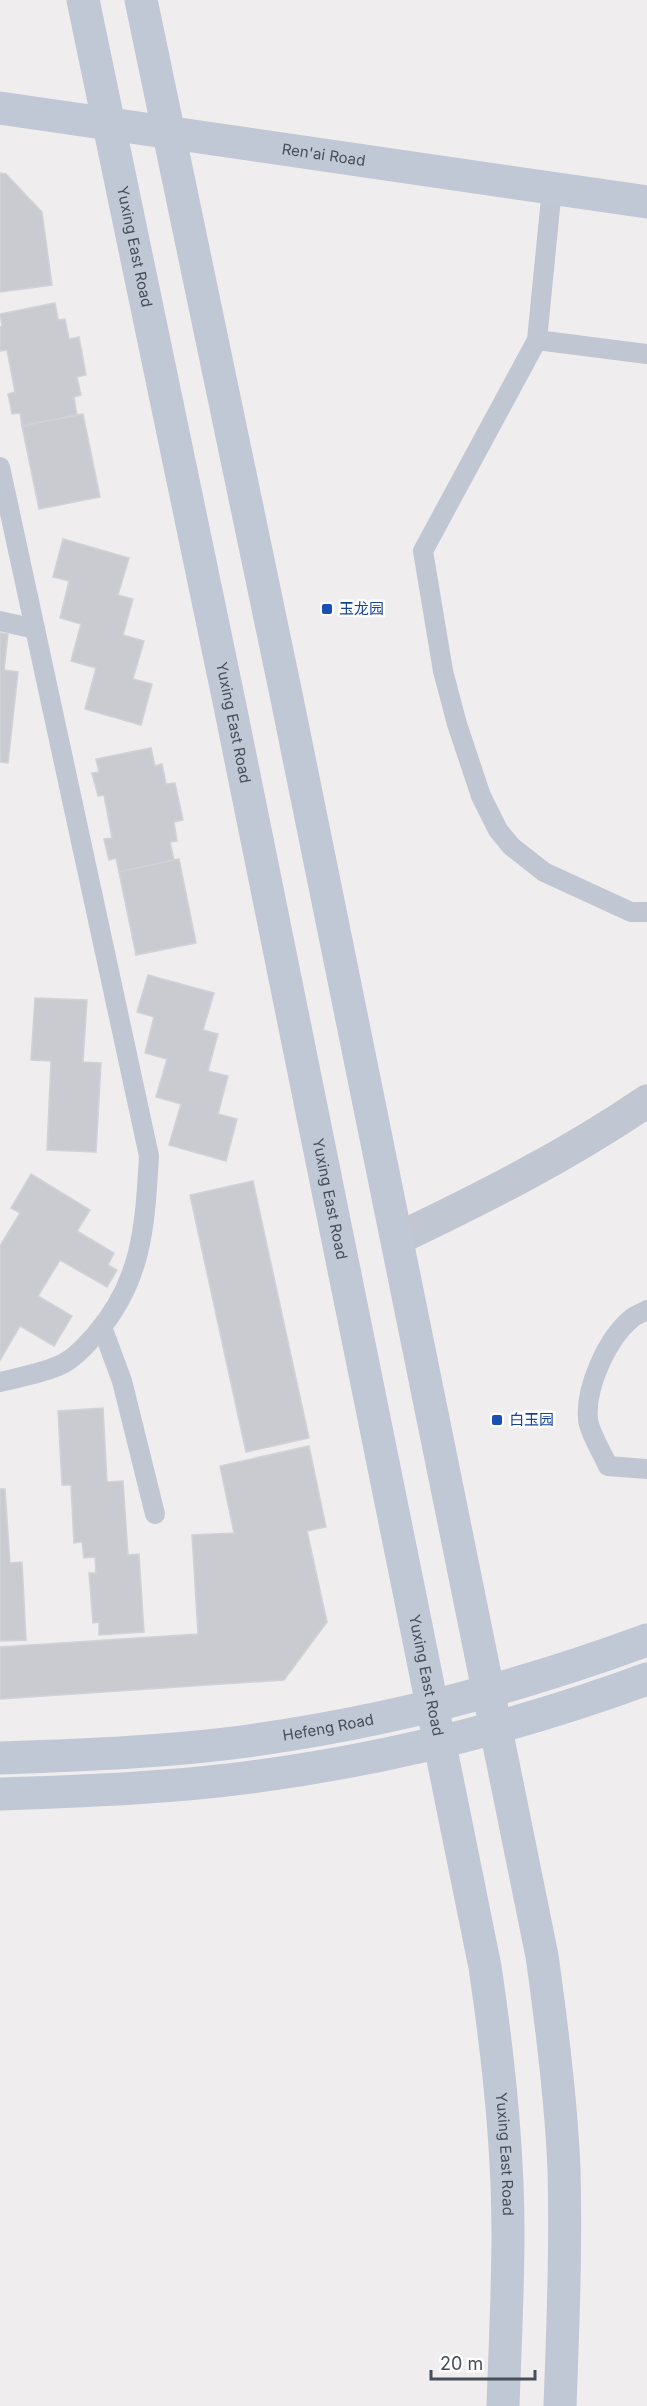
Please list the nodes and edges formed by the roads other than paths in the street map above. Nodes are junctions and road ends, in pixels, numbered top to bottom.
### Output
1 (83, 0) edge
2 (141, 0) edge
3 (0, 108) edge
4 (109, 123) junction
5 (169, 132) junction
6 (552, 188) junction
7 (647, 202) edge
8 (537, 340) junction
9 (647, 354) edge
10 (0, 467) edge
11 (0, 621) edge
12 (35, 629) junction
13 (647, 912) edge
14 (647, 1101) edge
15 (397, 1239) junction
16 (647, 1310) edge
17 (102, 1327) junction
18 (0, 1383) edge
19 (647, 1469) edge
20 (155, 1514) dead end
21 (647, 1640) edge
22 (647, 1679) edge
23 (488, 1692) junction
24 (432, 1707) junction
25 (495, 1728) junction
26 (440, 1743) junction
27 (0, 1758) edge
28 (0, 1794) edge
29 (503, 2406) edge
30 (560, 2406) edge

1 - 4 main road, Yuxing East Road
2 - 5 main road
3 - 4 main road, Ren'ai Road
4 - 5 main road, Ren'ai Road
4 - 24 main road, Yuxing East Road
5 - 6 main road, Ren'ai Road
5 - 15 main road
6 - 7 main road, Ren'ai Road
6 - 8 lane
8 - 9 lane
8 - 13 lane
10 - 12 lane
11 - 12 lane
12 - 17 lane
14 - 15 street
15 - 23 main road
16 - 19 lane
17 - 18 lane
17 - 20 lane
21 - 23 main road, Hefeng Road
22 - 25 main road
23 - 24 main road, Hefeng Road
23 - 25 main road
24 - 26 main road, Yuxing East Road
24 - 27 main road, Hefeng Road
25 - 26 main road
25 - 30 main road
26 - 28 main road
26 - 29 main road, Yuxing East Road

